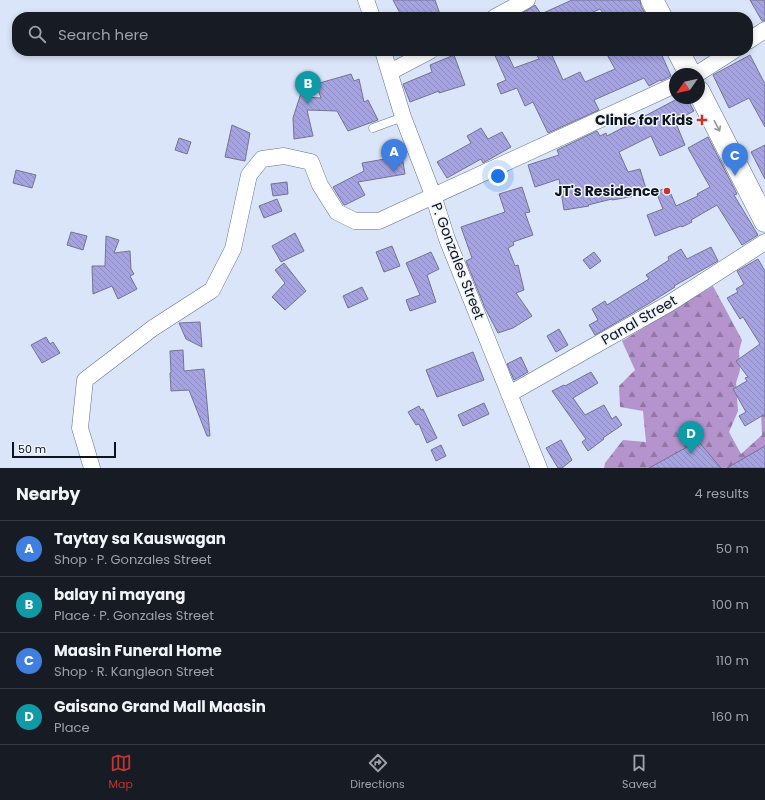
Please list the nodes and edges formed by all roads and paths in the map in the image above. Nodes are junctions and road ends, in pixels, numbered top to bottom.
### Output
1 (366, 0) edge
2 (527, 0) edge
3 (652, 0) edge
4 (370, 12) edge
5 (504, 12) edge
6 (658, 12) edge
7 (765, 30) edge
8 (753, 38) edge
9 (385, 56) edge
10 (420, 56) edge
11 (681, 56) edge
12 (725, 56) edge
13 (687, 68) edge
14 (705, 69) edge
15 (390, 72) junction
16 (669, 88) edge
17 (705, 104) edge
18 (402, 117) junction
19 (372, 128) dead end
20 (433, 195) junction
21 (765, 221) edge
22 (765, 242) edge
23 (509, 394) junction
24 (92, 468) edge
25 (539, 468) edge

1 - 4 street
2 - 5 street
3 - 6 main road
7 - 8 street
9 - 15 street, P. Gonzales Street
10 - 15 street
11 - 13 main road
12 - 14 street
15 - 18 street, P. Gonzales Street
16 - 20 street
17 -> 21 main road
18 - 19 lane
18 - 20 street, P. Gonzales Street
20 - 23 street, P. Gonzales Street
20 - 24 street
22 - 23 street, Panal Street
23 - 25 street, P. Gonzales Street

